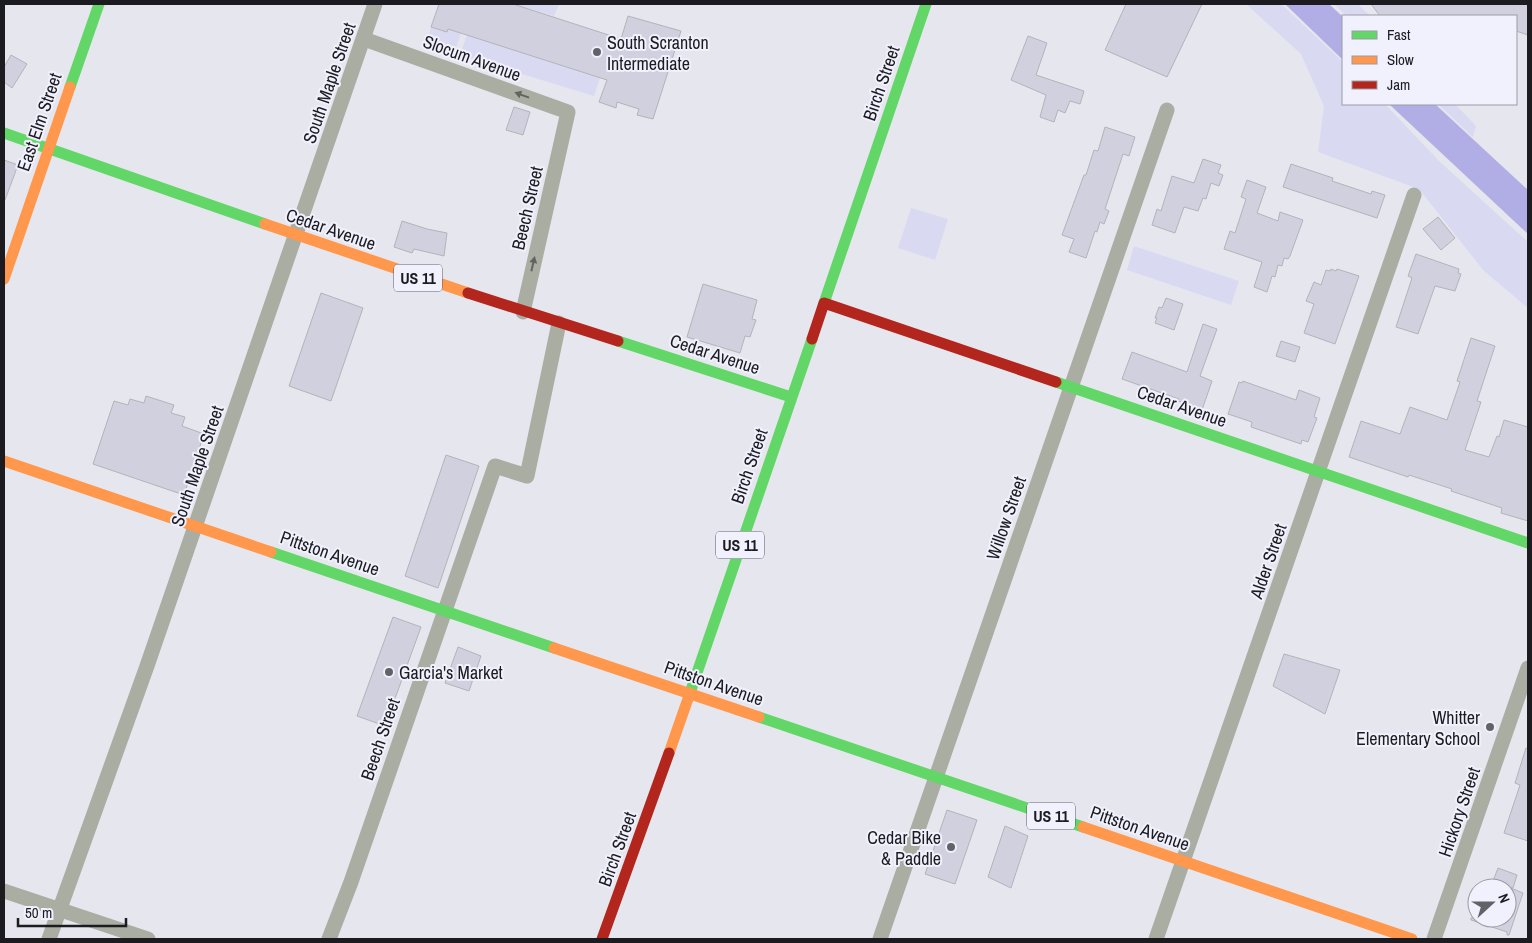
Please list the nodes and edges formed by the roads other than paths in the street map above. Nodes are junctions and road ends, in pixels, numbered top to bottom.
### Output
1 (99, 4) edge
2 (375, 4) edge
3 (926, 4) edge
4 (364, 39) junction
5 (1167, 110) dead end
6 (568, 112) joint
7 (4, 133) edge
8 (49, 149) junction
9 (1414, 195) dead end
10 (296, 235) junction
11 (4, 279) edge
12 (824, 302) junction
13 (523, 312) junction
14 (558, 323) junction
15 (1072, 386) junction
16 (791, 397) junction
17 (4, 461) edge
18 (1319, 471) junction
19 (196, 526) junction
20 (1528, 543) edge
21 (445, 610) junction
22 (1528, 668) edge
23 (690, 693) junction
24 (936, 777) junction
25 (1183, 861) junction
26 (4, 890) edge
27 (60, 910) junction
28 (49, 939) edge
29 (148, 939) edge
30 (329, 939) edge
31 (602, 939) edge
32 (880, 939) edge
33 (1156, 939) edge
34 (1412, 939) edge
35 (1434, 939) edge

1 - 8 main road, East Elm Street
2 - 4 street, South Maple Street
3 - 12 main road, Birch Street
6 -> 4 street, Slocum Avenue
4 - 10 street, South Maple Street
5 - 15 street, Willow Street
13 -> 6 street, Beech Street
7 - 8 main road, Cedar Avenue / US 11
8 - 10 main road, Cedar Avenue / US 11
8 - 11 main road, East Elm Street
9 - 18 street, Alder Street
10 - 13 main road, Cedar Avenue / US 11
10 - 19 street, South Maple Street
12 - 15 main road, Cedar Avenue
12 - 16 main road, Birch Street
13 - 14 main road, Cedar Avenue / US 11
14 - 16 main road, Cedar Avenue / US 11
14 - 21 street, Beech Street
15 - 18 main road, Cedar Avenue
15 - 24 street, Willow Street
16 - 23 main road, Birch Street / US 11
17 - 19 main road, Pittston Avenue
18 - 20 main road, Cedar Avenue
18 - 25 street, Alder Street
19 - 21 main road, Pittston Avenue
19 - 27 street, South Maple Street
21 - 23 main road, Pittston Avenue
21 - 30 street, Beech Street
22 - 35 street, Hickory Street
23 - 24 main road, Pittston Avenue / US 11
23 - 31 main road, Birch Street
24 - 25 main road, Pittston Avenue / US 11
24 - 32 street, Willow Street
25 - 33 street, Alder Street
25 - 34 main road, Pittston Avenue / US 11
26 - 27 street
27 - 28 street, South Maple Street
27 - 29 street

